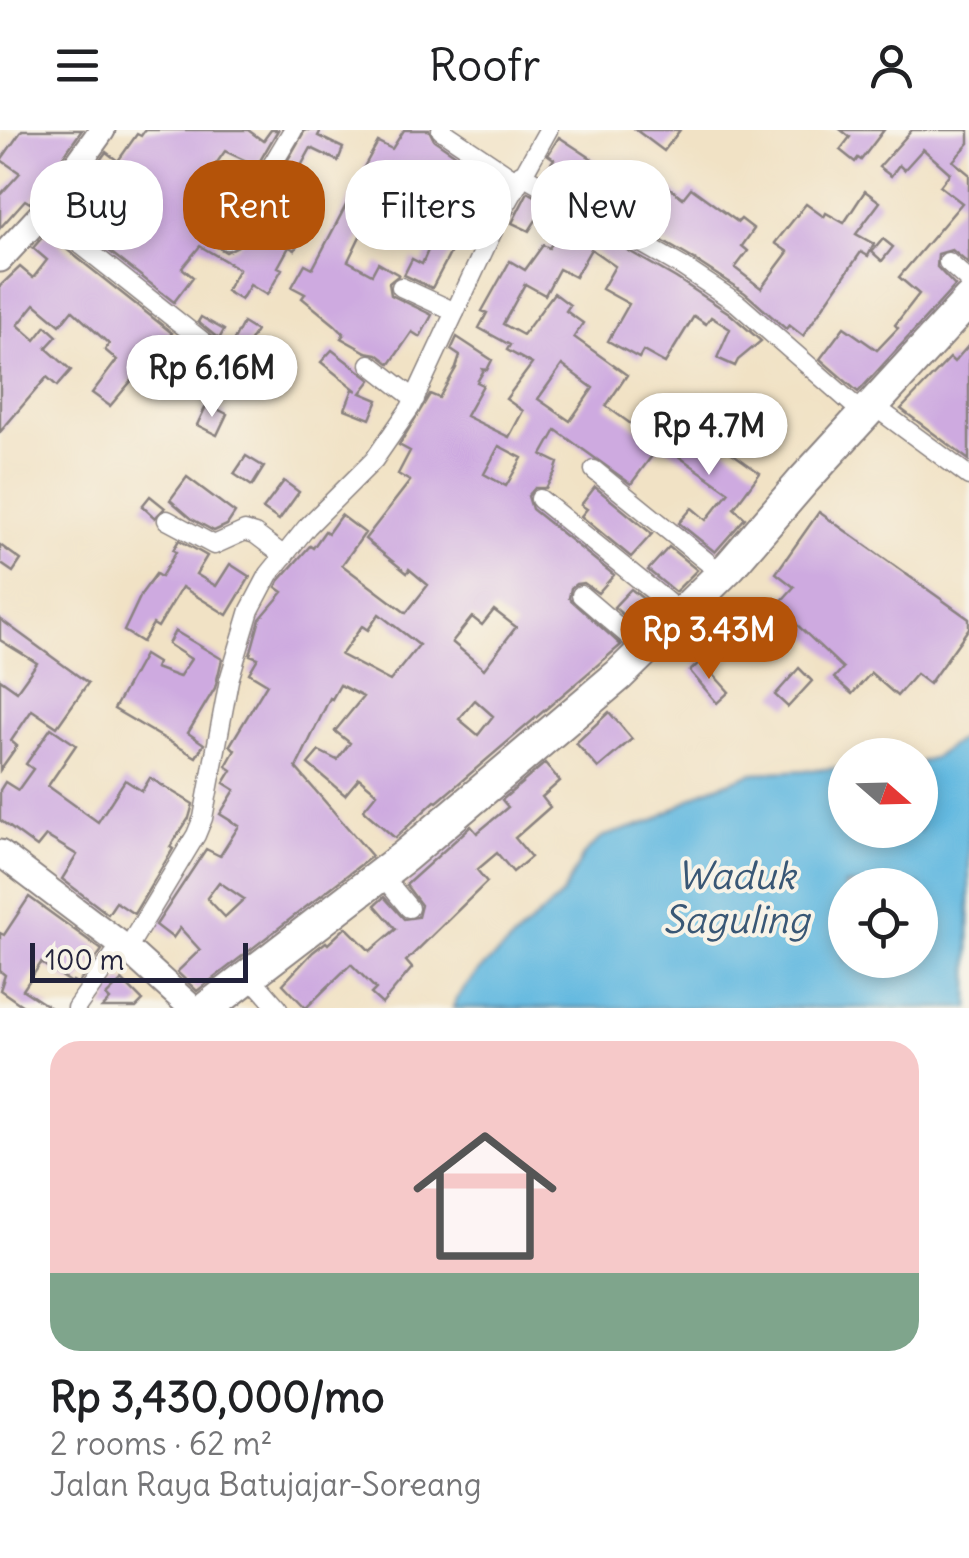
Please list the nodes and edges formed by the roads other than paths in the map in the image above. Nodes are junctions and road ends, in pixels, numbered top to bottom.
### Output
1 (102, 130) edge
2 (293, 130) edge
3 (441, 130) edge
4 (548, 130) edge
5 (81, 160) edge
6 (275, 160) edge
7 (519, 178) junction
8 (30, 227) edge
9 (87, 250) edge
10 (0, 259) edge
11 (948, 262) dead end
12 (969, 281) edge
13 (401, 287) dead end
14 (969, 300) edge
15 (455, 312) junction
16 (210, 347) dead end
17 (370, 364) dead end
18 (415, 398) junction
19 (869, 410) junction
20 (594, 470) dead end
21 (969, 476) edge
22 (540, 499) dead end
23 (167, 520) dead end
24 (278, 552) junction
25 (722, 574) junction
26 (581, 595) dead end
27 (682, 614) junction
28 (644, 649) junction
29 (0, 852) edge
30 (381, 874) junction
31 (409, 908) dead end
32 (124, 947) junction
33 (249, 976) junction
34 (76, 1008) edge
35 (192, 1008) edge
36 (208, 1008) edge
37 (278, 1008) edge

1 - 5 street
2 - 6 street
3 - 7 street
4 - 7 street
7 - 15 street
7 - 19 street
8 - 10 street
9 - 16 street
11 - 12 street
13 - 15 street
14 - 19 highway
15 - 18 street
17 - 18 street
18 - 24 street
19 - 21 street
19 - 25 highway
20 - 25 street
22 - 27 street
23 - 24 street
24 - 32 street
25 - 27 highway
26 - 28 street
27 - 28 highway
28 - 30 highway
29 - 32 street
30 - 31 street
30 - 33 highway
32 - 34 street
32 - 35 street
33 - 36 highway
33 - 37 street

